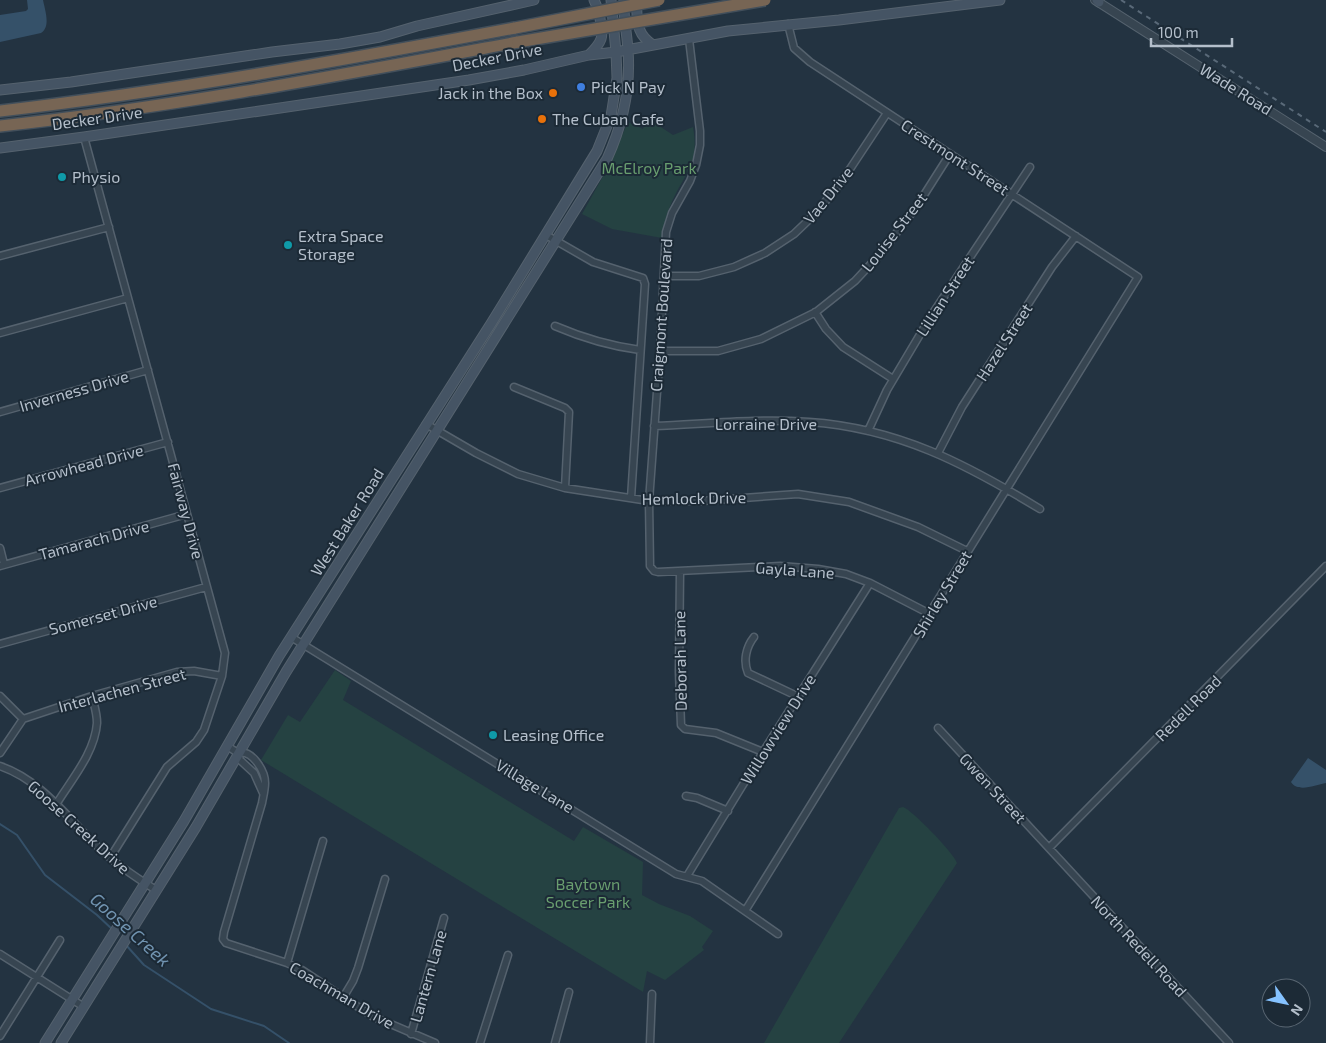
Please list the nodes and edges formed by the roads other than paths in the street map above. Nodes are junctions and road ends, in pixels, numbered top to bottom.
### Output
1 (534, 0) edge
2 (594, 0) edge
3 (611, 0) edge
4 (624, 0) edge
5 (636, 0) edge
6 (659, 0) edge
7 (765, 0) edge
8 (951, 0) edge
9 (1000, 0) edge
10 (1097, 1) edge
11 (945, 8) junction
12 (788, 24) junction
13 (689, 39) junction
14 (653, 45) junction
15 (628, 50) junction
16 (616, 52) junction
17 (589, 55) junction
18 (0, 90) edge
19 (0, 111) edge
20 (887, 113) junction
21 (0, 126) edge
22 (84, 137) junction
23 (1326, 146) edge
24 (0, 148) edge
25 (950, 154) junction
26 (1030, 167) dead end
27 (580, 180) junction
28 (591, 186) junction
29 (1013, 194) junction
30 (110, 227) junction
31 (546, 235) junction
32 (1076, 236) junction
33 (556, 242) junction
34 (0, 256) edge
35 (664, 276) junction
36 (1138, 277) joint
37 (128, 298) junction
38 (815, 312) junction
39 (492, 322) junction
40 (555, 326) dead end
41 (503, 328) junction
42 (0, 333) edge
43 (640, 350) junction
44 (660, 351) junction
45 (148, 370) junction
46 (893, 379) junction
47 (514, 386) dead end
48 (0, 412) edge
49 (426, 424) junction
50 (654, 426) junction
51 (868, 431) junction
52 (437, 432) junction
53 (168, 442) junction
54 (938, 453) junction
55 (0, 488) edge
56 (564, 488) junction
57 (1006, 488) junction
58 (631, 498) junction
59 (649, 501) junction
60 (1040, 509) dead end
61 (187, 514) junction
62 (356, 535) junction
63 (368, 542) junction
64 (0, 548) edge
65 (967, 551) junction
66 (2, 565) edge
67 (1326, 566) edge
68 (680, 571) junction
69 (870, 583) junction
70 (206, 587) junction
71 (930, 614) junction
72 (291, 637) junction
73 (754, 637) dead end
74 (0, 644) edge
75 (304, 645) junction
76 (222, 676) junction
77 (0, 696) edge
78 (92, 696) junction
79 (799, 697) junction
80 (23, 719) junction
81 (938, 728) dead end
82 (226, 746) junction
83 (763, 752) junction
84 (0, 753) edge
85 (238, 753) junction
86 (0, 766) edge
87 (686, 796) dead end
88 (57, 803) junction
89 (728, 810) junction
90 (323, 841) dead end
91 (1048, 848) junction
92 (110, 858) junction
93 (687, 876) junction
94 (384, 879) dead end
95 (145, 883) junction
96 (156, 890) junction
97 (745, 911) junction
98 (444, 918) dead end
99 (778, 934) dead end
100 (60, 940) dead end
101 (0, 954) edge
102 (508, 954) dead end
103 (287, 963) junction
104 (37, 977) junction
105 (569, 992) dead end
106 (652, 994) dead end
107 (344, 996) junction
108 (72, 999) junction
109 (84, 1006) junction
110 (411, 1034) junction
111 (0, 1036) edge
112 (45, 1043) edge
113 (61, 1043) edge
114 (435, 1043) edge
115 (480, 1043) edge
116 (555, 1043) edge
117 (650, 1043) edge
118 (1228, 1043) edge

1 - 18 main road
2 - 17 main road
3 - 16 main road, West Baker Road
4 - 15 main road, West Baker Road
5 - 14 main road
6 - 19 highway, Decker Drive, bridge
7 - 21 highway, Decker Drive, bridge
8 - 11 main road
9 - 11 main road, Decker Drive
10 - 23 street, Wade Road
11 - 12 main road, Decker Drive
12 - 13 main road, Decker Drive
12 - 20 street, Crestmont Street
13 - 14 main road, Decker Drive
13 - 35 street, Craigmont Boulevard
14 - 15 main road, Decker Drive
15 - 16 main road, Decker Drive
15 - 28 main road, West Baker Road
16 - 17 main road, Decker Drive
16 - 27 main road, West Baker Road
17 - 22 main road, Decker Drive
20 - 25 street, Crestmont Street
20 - 35 street, Vae Drive
22 - 24 main road, Decker Drive
22 - 30 street, Fairway Drive
25 - 29 street, Crestmont Street
25 - 38 street, Louise Street
26 - 29 street, Lillian Street
27 - 28 main road
27 - 31 main road, West Baker Road
28 - 33 main road, West Baker Road
29 - 32 street, Crestmont Street
29 - 46 street, Lillian Street
30 - 34 street
30 - 37 street, Fairway Drive
31 - 33 street
31 - 39 main road, West Baker Road
32 - 36 street, Crestmont Street
32 - 54 street, Hazel Street
33 - 41 main road, West Baker Road
33 - 43 street
35 - 44 street, Craigmont Boulevard
36 - 57 street, Shirley Street
37 - 42 street
37 - 45 street, Fairway Drive
38 - 44 street, Louise Street
38 - 46 street
39 - 41 main road
39 - 49 main road, West Baker Road
40 - 43 street
41 - 52 main road, West Baker Road
43 - 58 street
44 - 50 street, Craigmont Boulevard
45 - 48 street, Inverness Drive
45 - 53 street, Fairway Drive
46 - 51 street, Lillian Street
47 - 56 street
49 - 52 street, Hemlock Drive
49 - 62 main road, West Baker Road
50 - 51 street, Lorraine Drive
50 - 59 street, Craigmont Boulevard
51 - 54 street, Lorraine Drive
52 - 56 street, Hemlock Drive
52 - 63 main road, West Baker Road
53 - 55 street, Arrowhead Drive
53 - 61 street, Fairway Drive
54 - 57 street, Lorraine Drive
56 - 58 street, Hemlock Drive
57 - 60 street, Lorraine Drive
57 - 65 street, Shirley Street
58 - 59 street, Hemlock Drive
59 - 65 street, Hemlock Drive
59 - 68 street, Craigmont Boulevard
61 - 66 street, Tamarach Drive
61 - 70 street, Fairway Drive
62 - 63 main road
62 - 72 main road, West Baker Road
63 - 75 main road, West Baker Road
64 - 66 street
65 - 71 street, Shirley Street
67 - 91 street, Redell Road
68 - 69 street, Gayla Lane
68 - 83 street, Deborah Lane
69 - 71 street, Gayla Lane
69 - 79 street, Willowview Drive
70 - 74 street, Somerset Drive
70 - 76 street, Fairway Drive
71 - 97 street, Shirley Street
72 - 75 street, Village Lane
72 - 82 main road, West Baker Road
73 - 79 street
75 - 85 main road, West Baker Road
75 - 93 street, Village Lane
76 - 78 street, Interlachen Street
76 - 92 street, Fairway Drive
77 - 80 street
78 - 80 street, Interlachen Street
78 - 88 street
79 - 83 street, Willowview Drive
80 - 84 street
81 - 91 street, Gwen Street
82 - 85 street, Coachman Drive
82 - 95 main road, West Baker Road
83 - 89 street, Willowview Drive
85 - 96 main road, West Baker Road
85 - 103 street, Coachman Drive
86 - 88 street, Goose Creek Drive
87 - 89 street
88 - 92 street, Goose Creek Drive
89 - 93 street, Willowview Drive
90 - 103 street
91 - 118 street, North Redell Road
92 - 95 street, Goose Creek Drive
93 - 97 street, Village Lane
94 - 107 street
95 - 96 street, Goose Creek Drive
95 - 108 main road, West Baker Road
96 - 109 main road, West Baker Road
97 - 99 street, Village Lane
98 - 110 street, Lantern Lane
100 - 104 street
101 - 104 street
102 - 115 street
103 - 107 street, Coachman Drive
104 - 108 street
104 - 111 street
105 - 116 street
106 - 117 street
107 - 110 street, Coachman Drive
108 - 109 street
108 - 112 main road, West Baker Road
109 - 113 main road, West Baker Road
110 - 114 street, Coachman Drive

